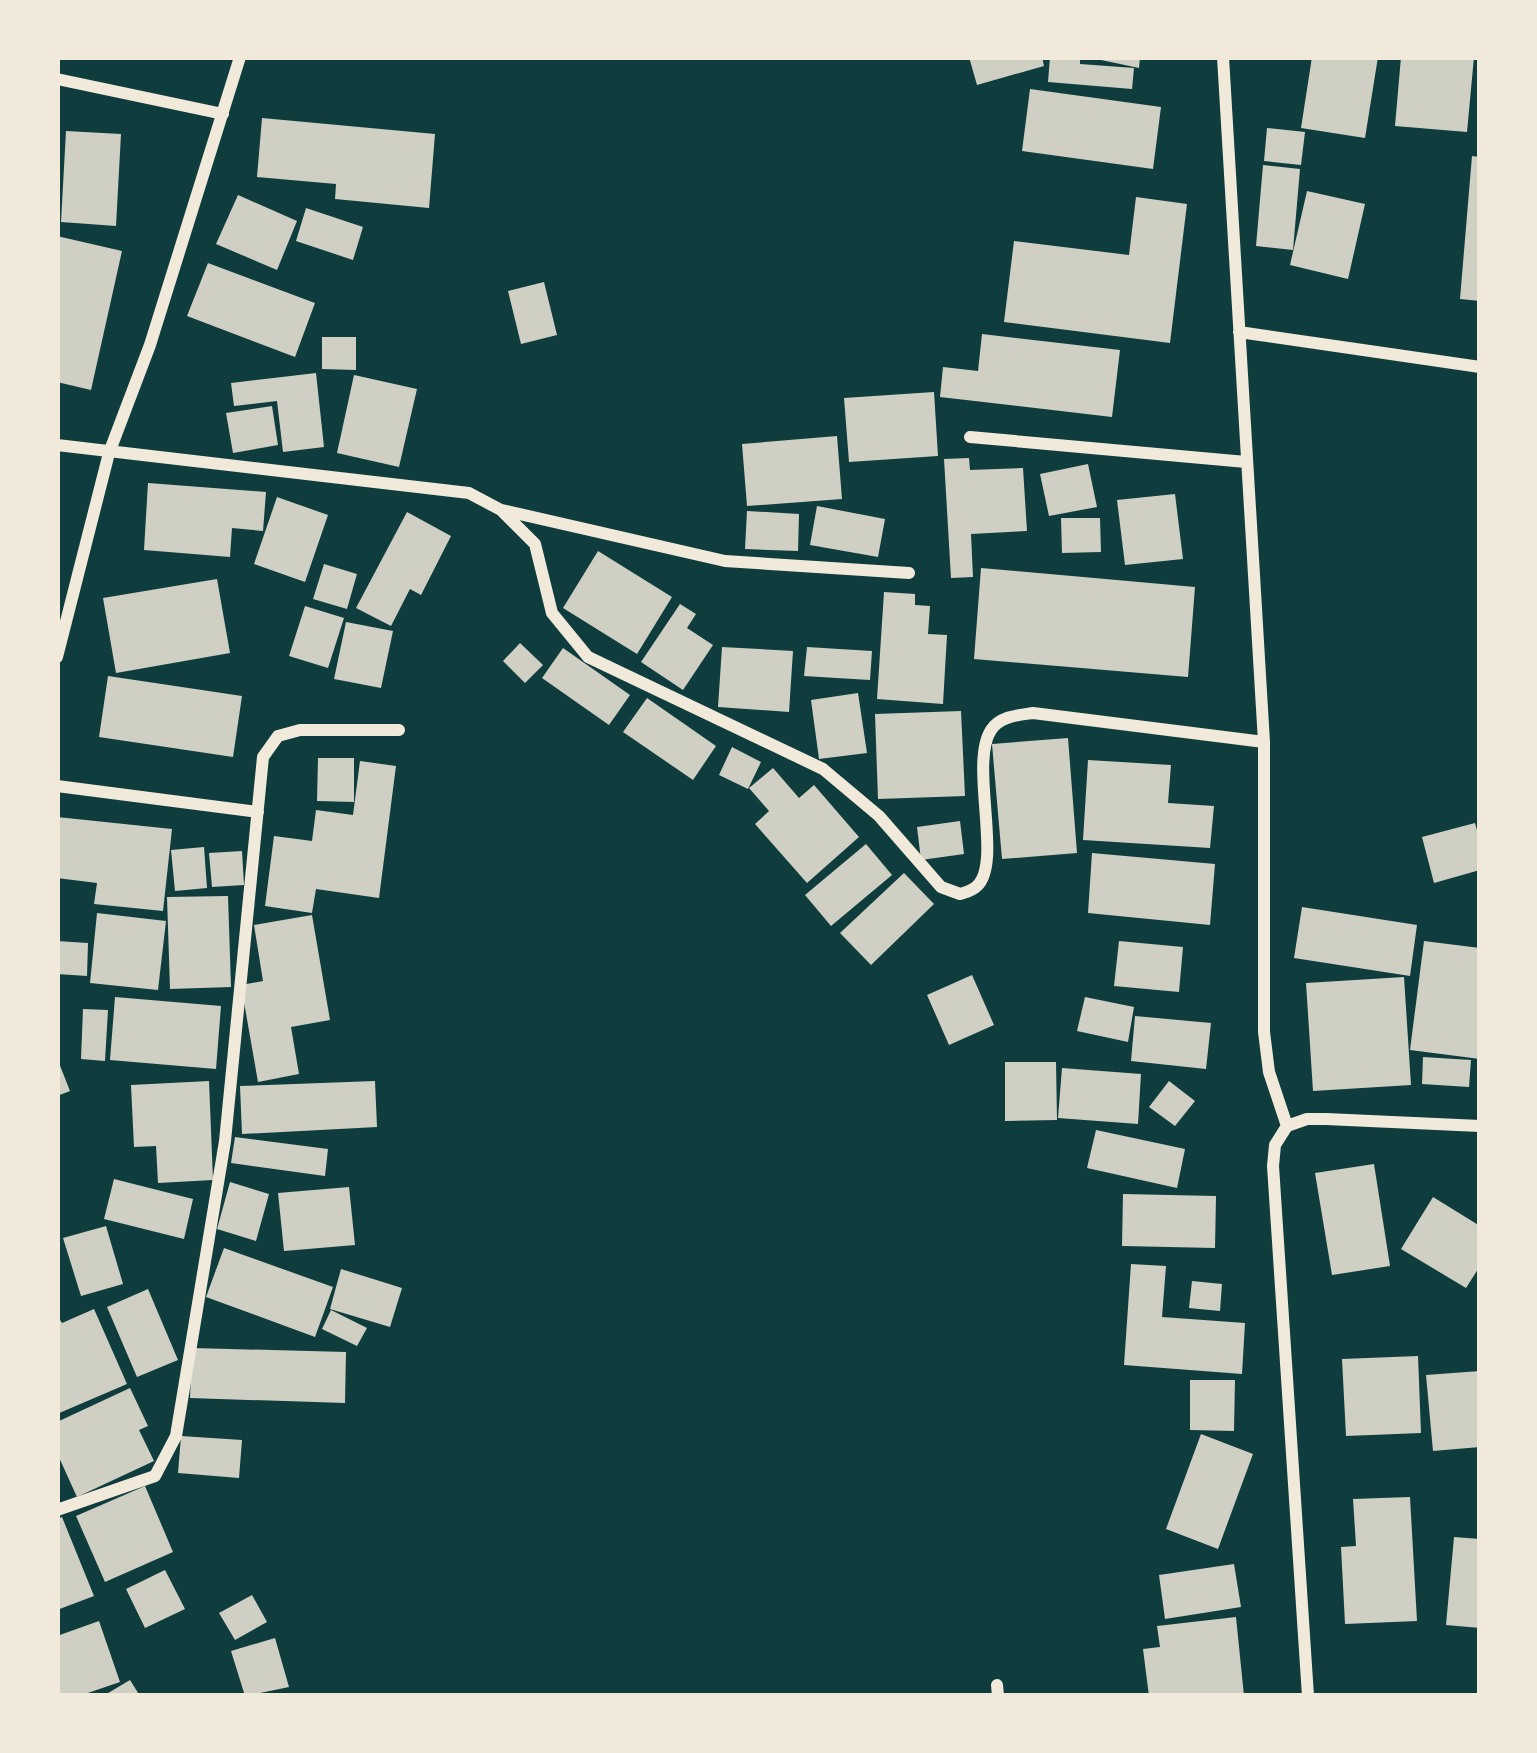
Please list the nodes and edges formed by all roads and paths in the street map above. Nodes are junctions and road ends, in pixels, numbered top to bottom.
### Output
1 (240, 57) edge
2 (1223, 57) edge
3 (57, 79) edge
4 (223, 113) junction
5 (1239, 332) junction
6 (1480, 367) edge
7 (970, 437) dead end
8 (57, 445) edge
9 (109, 453) junction
10 (1246, 462) junction
11 (501, 510) junction
12 (909, 573) dead end
13 (57, 657) edge
14 (399, 730) dead end
15 (1264, 742) junction
16 (57, 786) edge
17 (258, 812) junction
18 (1287, 1126) junction
19 (1480, 1126) edge
20 (57, 1510) edge
21 (1309, 1696) edge

1 - 4 street
2 - 5 street
3 - 4 street
4 - 9 street
5 - 6 street
5 - 10 street
7 - 10 street
8 - 9 street
9 - 11 street
9 - 13 street
10 - 15 street
11 - 12 street
11 - 15 street
14 - 17 street
15 - 18 street
16 - 17 street
17 - 20 street
18 - 19 street
18 - 21 street

